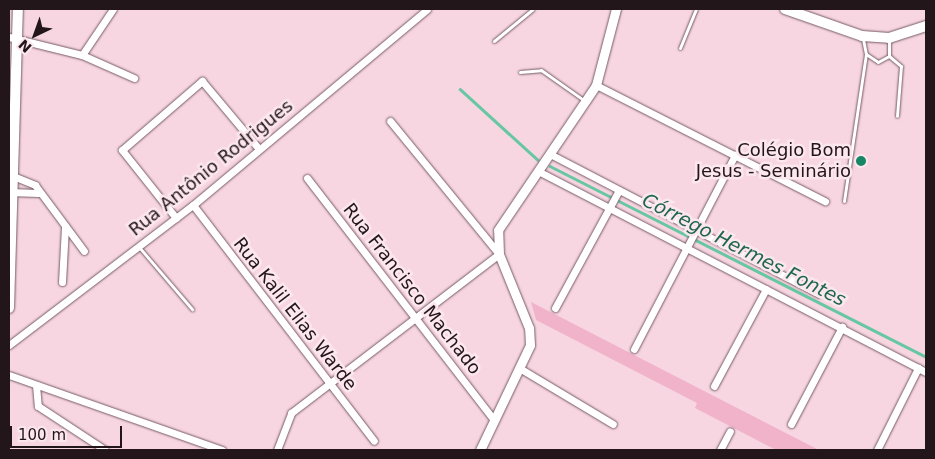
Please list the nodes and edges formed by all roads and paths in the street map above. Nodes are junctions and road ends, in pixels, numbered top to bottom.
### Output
1 (18, 9) edge
2 (113, 9) edge
3 (427, 9) edge
4 (533, 9) edge
5 (616, 9) edge
6 (696, 9) edge
7 (785, 9) edge
8 (926, 27) edge
9 (862, 36) junction
10 (13, 38) edge
11 (889, 38) junction
12 (494, 41) dead end
13 (680, 48) dead end
14 (866, 54) junction
15 (82, 55) junction
16 (889, 56) junction
17 (520, 72) dead end
18 (134, 78) dead end
19 (596, 85) junction
20 (12, 95) edge
21 (585, 102) junction
22 (897, 116) dead end
23 (390, 121) dead end
24 (259, 149) junction
25 (550, 154) junction
26 (735, 155) junction
27 (538, 171) junction
28 (13, 176) junction
29 (307, 178) dead end
30 (620, 190) junction
31 (11, 192) edge
32 (38, 193) junction
33 (825, 201) dead end
34 (844, 201) dead end
35 (193, 205) junction
36 (610, 209) junction
37 (176, 218) junction
38 (66, 226) junction
39 (697, 232) junction
40 (138, 246) junction
41 (689, 249) junction
42 (84, 251) dead end
43 (499, 254) junction
44 (62, 282) dead end
45 (766, 289) junction
46 (819, 294) dead end
47 (9, 308) edge
48 (555, 308) dead end
49 (192, 309) dead end
50 (416, 318) junction
51 (842, 328) junction
52 (9, 345) edge
53 (634, 349) dead end
54 (918, 368) junction
55 (521, 369) junction
56 (926, 372) edge
57 (9, 376) edge
58 (330, 384) junction
59 (36, 385) junction
60 (714, 386) dead end
61 (493, 419) junction
62 (613, 424) dead end
63 (792, 424) dead end
64 (730, 431) dead end
65 (374, 442) dead end
66 (105, 450) edge
67 (222, 450) edge
68 (277, 450) edge
69 (480, 450) edge
70 (720, 450) edge
71 (877, 450) edge

1 - 10 main road
2 - 15 street
3 - 24 street, Rua Antônio Rodrigues
4 - 12 lane
5 - 19 street
6 - 13 lane
7 - 9 main road
8 - 11 main road
9 - 11 main road
9 - 14 lane
10 - 15 street
10 - 20 main road
11 - 16 lane
14 - 16 lane
14 - 34 lane
15 - 18 street
16 - 22 lane
17 - 21 lane
19 - 21 street
19 - 26 street
20 - 28 main road
21 - 25 street
23 - 43 street
24 - 35 street, Rua Antônio Rodrigues
24 - 37 street
25 - 27 street
25 - 30 street
26 - 33 street
26 - 39 street
27 - 36 street
27 - 43 street
28 - 31 main road
28 - 32 street
29 - 50 street, Rua Francisco Machado
30 - 36 street
30 - 39 street
31 - 32 street
31 - 47 main road
32 - 38 street
35 - 37 street, Rua Antônio Rodrigues
35 - 58 street, Rua Kalil Elias Warde
36 - 41 street
36 - 48 street
37 - 40 street, Rua Antônio Rodrigues
38 - 42 street
38 - 44 street
39 - 41 street
39 - 46 street
40 - 49 lane
40 - 52 street, Rua Antônio Rodrigues
41 - 45 street
41 - 53 street
43 - 50 street
43 - 55 street
45 - 51 street
45 - 60 street
50 - 58 street
50 - 61 street, Rua Francisco Machado
51 - 54 street
51 - 63 street
54 - 56 street
54 - 71 street
55 - 61 street
55 - 62 street
57 - 59 street
58 - 65 street, Rua Kalil Elias Warde
58 - 68 street
59 - 66 street
59 - 67 street
61 - 69 street
64 - 70 street

